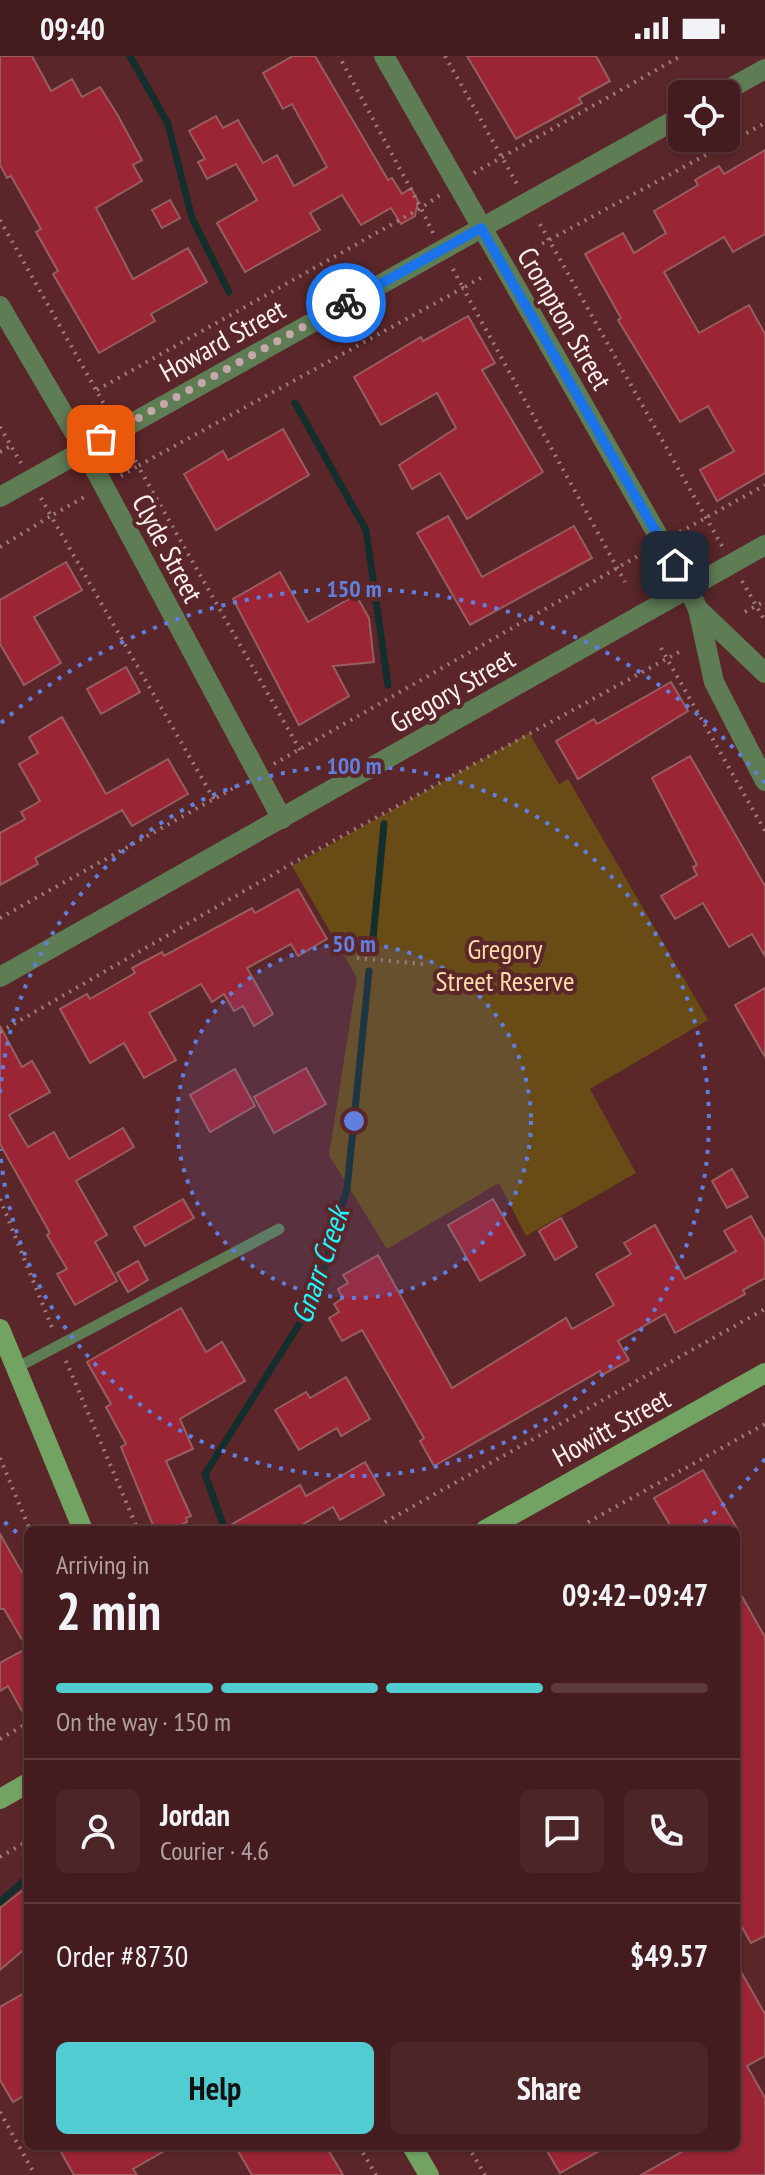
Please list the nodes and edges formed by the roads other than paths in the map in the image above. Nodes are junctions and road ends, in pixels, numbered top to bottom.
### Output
1 (384, 56) edge
2 (765, 69) edge
3 (740, 83) edge
4 (668, 124) edge
5 (481, 228) junction
6 (0, 306) edge
7 (84, 449) junction
8 (0, 497) edge
9 (765, 545) edge
10 (688, 588) junction
11 (698, 609) junction
12 (765, 673) edge
13 (765, 781) edge
14 (282, 819) junction
15 (0, 977) edge
16 (279, 1229) dead end
17 (0, 1329) edge
18 (16, 1368) junction
19 (765, 1373) edge
20 (81, 1526) edge
21 (492, 1526) edge
22 (24, 1785) edge
23 (0, 1799) edge
24 (414, 2150) edge
25 (429, 2175) edge

1 - 5 street, Crompton Street
2 - 3 street
4 - 5 street, Howard Street
5 - 7 street, Howard Street
5 - 10 street, Crompton Street
6 - 7 street, Clyde Street
7 - 8 street, Howard Street
7 - 14 street, Clyde Street
9 - 10 street, Gregory Street
10 - 11 street, Crompton Street
10 - 14 street, Gregory Street
11 - 12 street, Crompton Street
11 - 13 street, Crompton Street
14 - 15 street, Gregory Street
16 - 18 lane
17 - 18 main road
18 - 20 main road
19 - 21 main road, Howitt Street
22 - 23 main road
24 - 25 main road

